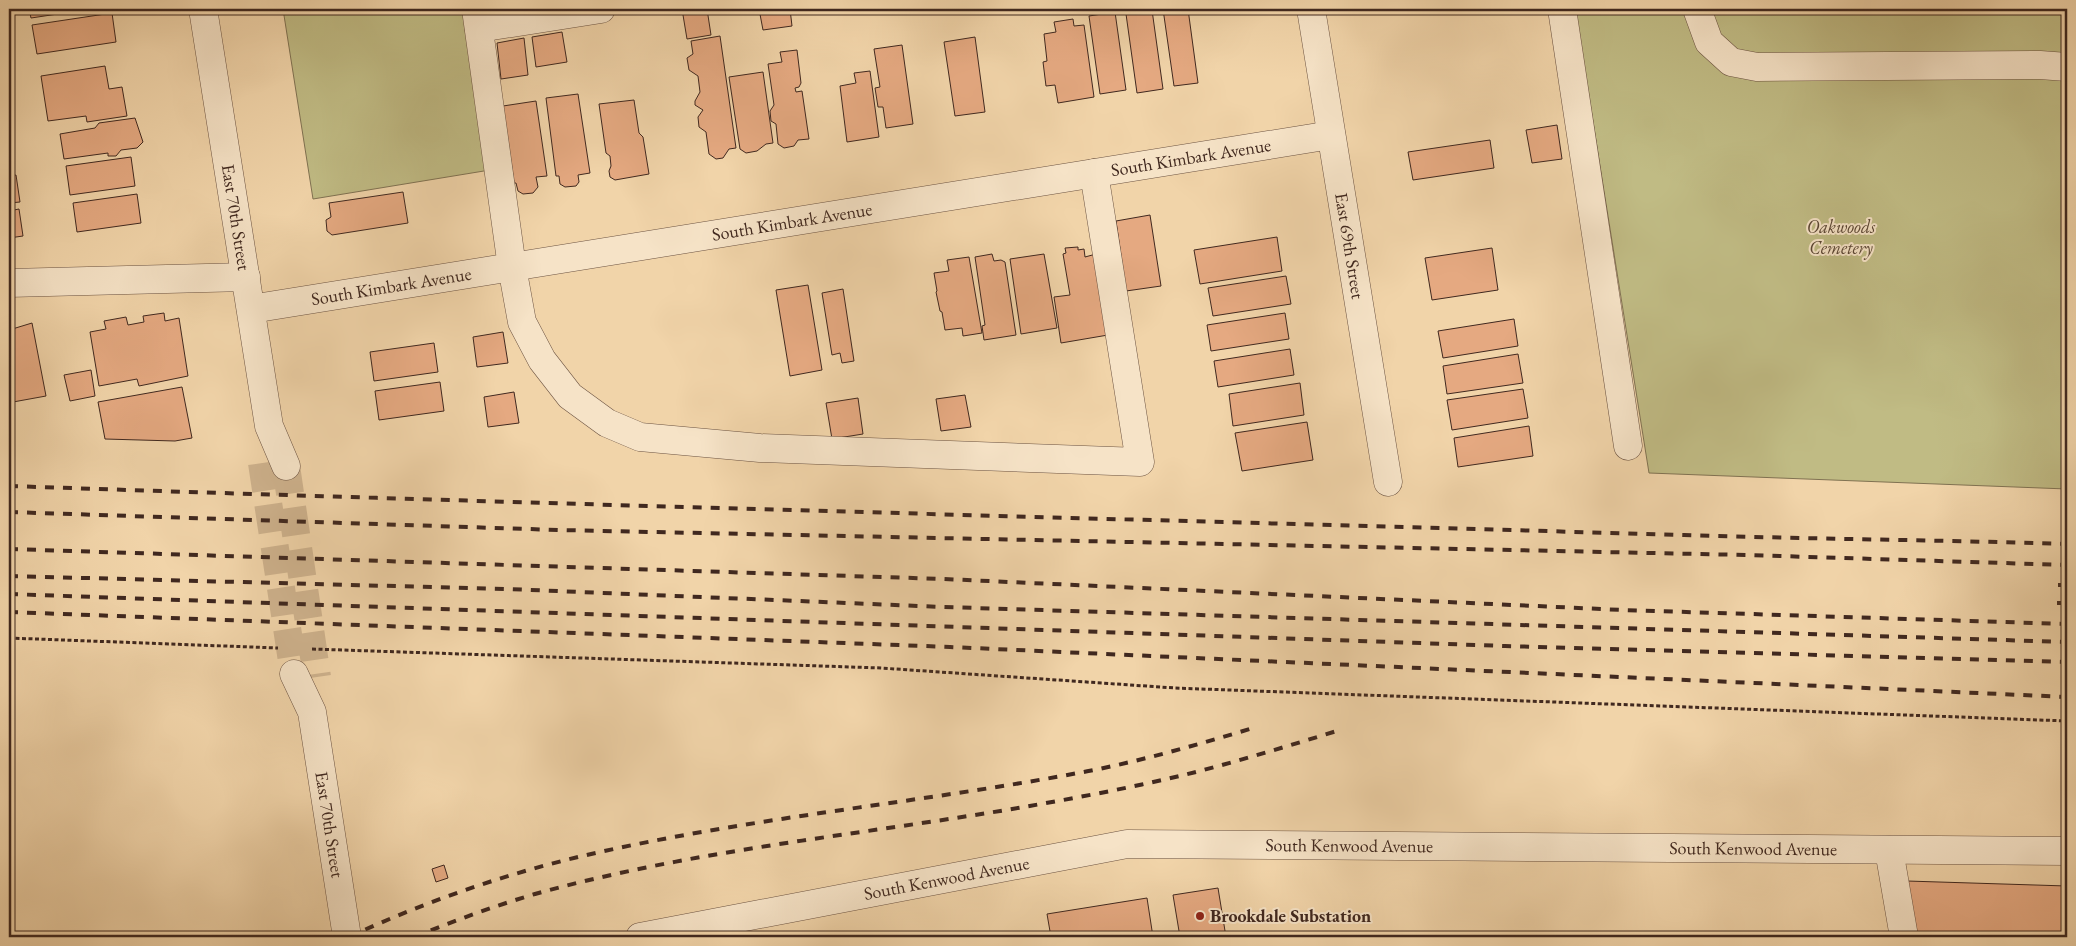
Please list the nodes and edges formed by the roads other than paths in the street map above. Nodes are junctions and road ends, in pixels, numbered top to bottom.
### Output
1 (203, 9) edge
2 (601, 9) edge
3 (1311, 9) edge
4 (1562, 9) edge
5 (1697, 9) edge
6 (477, 18) edge
7 (2067, 67) edge
8 (1331, 135) junction
9 (1094, 173) junction
10 (512, 267) junction
11 (246, 277) junction
12 (9, 283) edge
13 (251, 309) junction
14 (1628, 446) dead end
15 (274, 465) tunnel mouth
16 (1388, 482) dead end
17 (306, 676) tunnel mouth
18 (1889, 850) junction
19 (2067, 851) edge
20 (347, 937) edge
21 (640, 937) edge
22 (1904, 937) edge

1 - 11 street, East 70th Street
2 - 6 street
3 - 8 street, East 69th Street
4 - 14 street
5 - 7 street
6 - 10 street
8 - 9 street, South Kimbark Avenue
8 - 16 street, East 69th Street
9 - 10 street, South Kimbark Avenue
9 - 10 street
10 - 13 street, South Kimbark Avenue
11 - 12 street
11 - 13 street, East 70th Street
13 - 15 street, East 70th Street
17 - 20 street, East 70th Street
18 - 19 street, South Kenwood Avenue
18 - 21 street, South Kenwood Avenue
18 - 22 street

